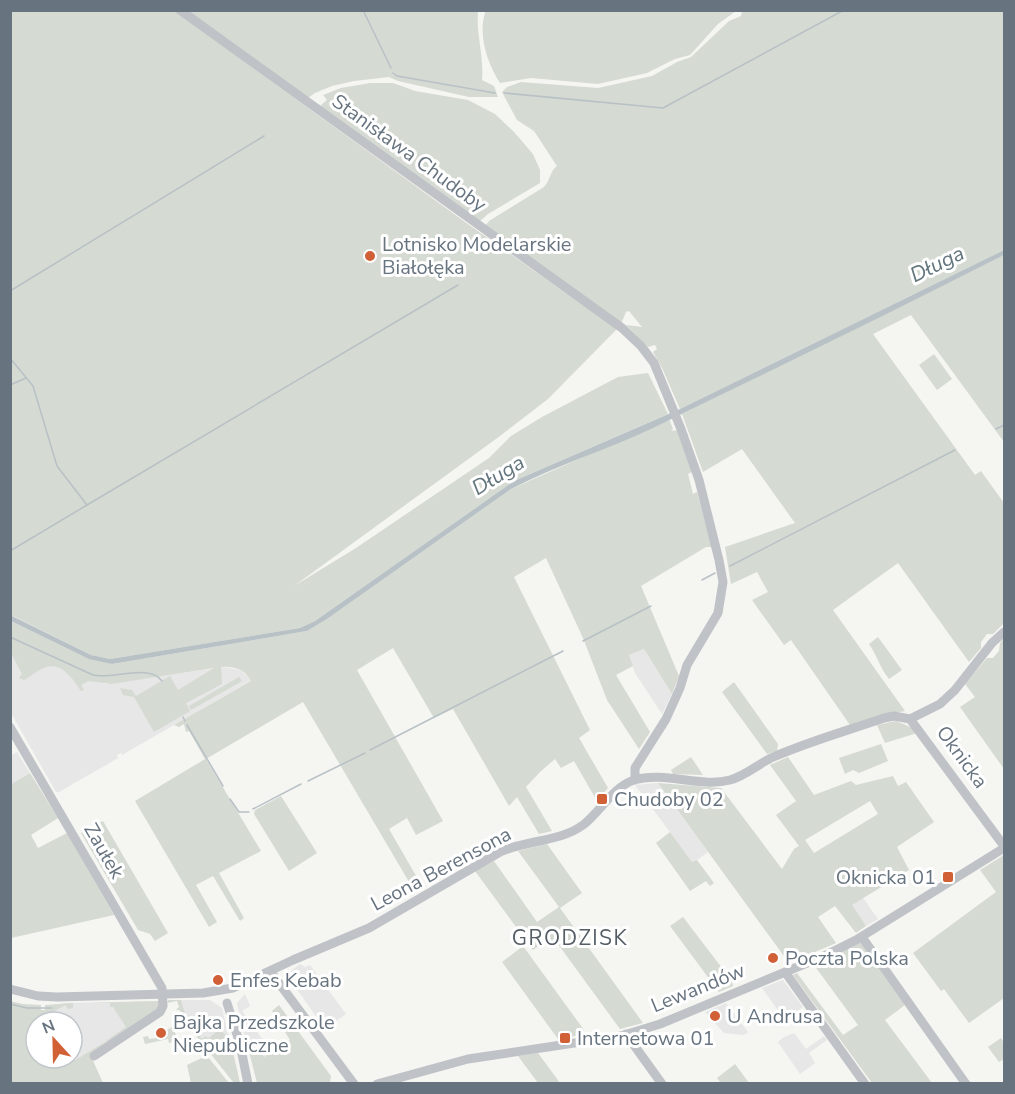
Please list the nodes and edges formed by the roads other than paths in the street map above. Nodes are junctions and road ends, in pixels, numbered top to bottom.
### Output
1 (180, 10) edge
2 (1005, 632) edge
3 (910, 719) junction
4 (10, 727) edge
5 (635, 780) junction
6 (1005, 847) edge
7 (862, 937) junction
8 (270, 971) junction
9 (785, 972) junction
10 (233, 988) junction
11 (11, 989) edge
12 (213, 993) junction
13 (163, 994) junction
14 (227, 1003) junction
15 (626, 1034) junction
16 (94, 1056) dead end
17 (342, 1078) edge
18 (248, 1083) edge
19 (354, 1083) edge
20 (377, 1083) edge
21 (662, 1083) edge
22 (865, 1083) edge
23 (966, 1083) edge

1 - 5 street, Stanisława Chudoby
2 - 3 street
3 - 5 street
3 - 6 street, Oknicka
4 - 13 street, Zaułek
5 - 8 street, Leona Berensona
6 - 7 street, Lewandów
7 - 9 street, Lewandów
7 - 23 street
8 - 10 street, Leona Berensona
8 - 17 street
9 - 15 street, Lewandów
9 - 22 street
10 - 12 street, Leona Berensona
10 - 14 street
11 - 13 street, Leona Berensona
12 - 13 street, Leona Berensona
12 - 14 street
13 - 16 street
14 - 18 street
15 - 20 street, Lewandów
15 - 21 street
17 - 19 street

